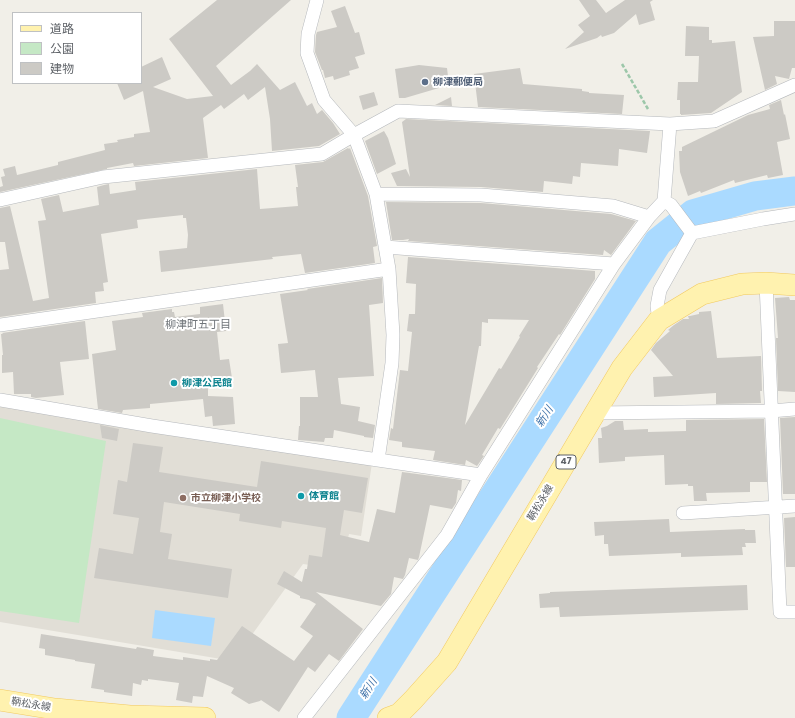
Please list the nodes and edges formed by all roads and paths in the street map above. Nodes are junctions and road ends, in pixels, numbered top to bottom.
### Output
1 (317, 0) edge
2 (622, 64) dead end
3 (795, 85) edge
4 (664, 124) junction
5 (354, 135) junction
6 (376, 194) junction
7 (0, 200) edge
8 (668, 203) junction
9 (795, 214) edge
10 (649, 217) junction
11 (692, 233) junction
12 (385, 247) junction
13 (614, 264) junction
14 (390, 269) junction
15 (766, 283) junction
16 (795, 285) edge
17 (659, 320) junction
18 (0, 325) edge
19 (0, 400) edge
20 (795, 409) edge
21 (770, 411) junction
22 (595, 413) junction
23 (378, 460) junction
24 (481, 475) junction
25 (795, 506) edge
26 (776, 507) junction
27 (683, 513) dead end
28 (795, 612) edge
29 (0, 700) edge
30 (397, 717) edge
31 (205, 718) edge
32 (304, 718) edge

1 - 5 street
2 - 4 path
3 - 4 street
4 - 5 street
4 - 8 street
5 - 6 street
5 - 7 street
6 - 10 street
6 - 12 street
8 - 10 street
8 - 11 street
9 - 11 street
10 - 13 street
11 - 17 street
12 - 13 street
12 - 14 street
13 - 24 street
14 - 18 street
14 - 23 street
15 - 16 main road, 鞆松永線 / 47
15 - 17 main road, 鞆松永線 / 47
15 - 21 street
17 - 22 main road, 鞆松永線 / 47
19 - 23 street
20 - 21 street
21 - 22 street
21 - 26 street
22 - 30 main road, 鞆松永線 / 47
23 - 24 street
24 - 32 street
25 - 26 street
26 - 27 street
26 - 28 street
29 - 31 main road, 鞆松永線

